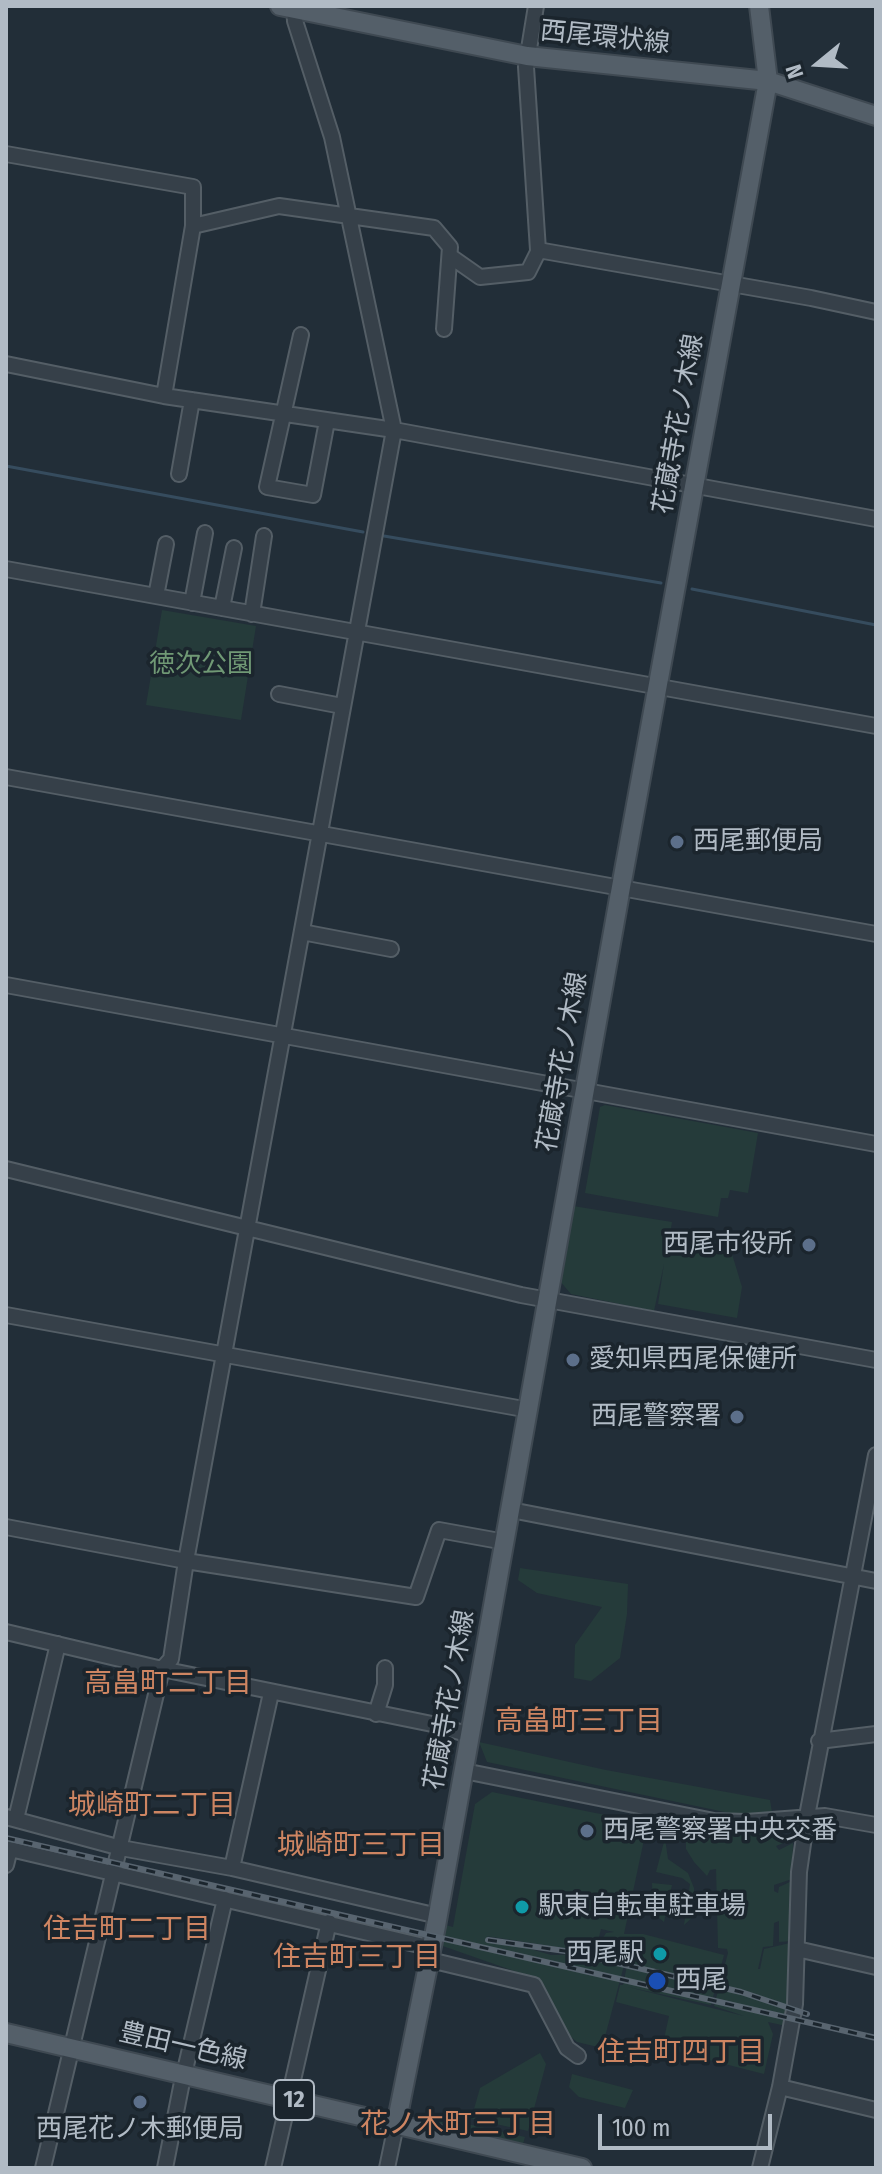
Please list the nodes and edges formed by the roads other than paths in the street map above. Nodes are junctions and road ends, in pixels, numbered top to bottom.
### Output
1 (536, 6) edge
2 (759, 6) edge
3 (289, 7) edge
4 (527, 56) junction
5 (768, 81) junction
6 (876, 116) edge
7 (6, 154) edge
8 (348, 216) junction
9 (193, 226) junction
10 (539, 250) junction
11 (450, 256) junction
12 (730, 284) junction
13 (876, 312) edge
14 (444, 329) dead end
15 (301, 335) dead end
16 (6, 364) edge
17 (164, 396) junction
18 (192, 400) junction
19 (282, 414) junction
20 (327, 421) junction
21 (394, 430) junction
22 (179, 474) dead end
23 (694, 486) junction
24 (876, 519) edge
25 (205, 533) dead end
26 (264, 536) dead end
27 (166, 544) dead end
28 (234, 548) dead end
29 (6, 569) edge
30 (156, 596) junction
31 (192, 603) junction
32 (222, 608) junction
33 (252, 614) junction
34 (355, 633) junction
35 (658, 687) junction
36 (279, 694) dead end
37 (342, 706) junction
38 (876, 726) edge
39 (6, 777) edge
40 (320, 832) junction
41 (621, 887) junction
42 (302, 932) junction
43 (876, 934) edge
44 (391, 949) dead end
45 (6, 985) edge
46 (282, 1035) junction
47 (586, 1090) junction
48 (876, 1144) edge
49 (6, 1169) edge
50 (248, 1227) junction
51 (548, 1300) junction
52 (6, 1315) edge
53 (225, 1354) junction
54 (876, 1360) edge
55 (529, 1410) junction
56 (876, 1455) edge
57 (511, 1510) junction
58 (6, 1527) edge
59 (505, 1542) junction
60 (186, 1561) junction
61 (853, 1577) junction
62 (876, 1581) edge
63 (6, 1632) edge
64 (58, 1644) junction
65 (385, 1668) dead end
66 (162, 1669) junction
67 (271, 1693) junction
68 (376, 1714) junction
69 (876, 1734) edge
70 (470, 1735) junction
71 (819, 1741) junction
72 (464, 1771) junction
73 (807, 1816) junction
74 (11, 1818) edge
75 (876, 1825) edge
76 (8, 1848) edge
77 (121, 1848) junction
78 (6, 1865) edge
79 (232, 1868) junction
80 (114, 1874) junction
81 (225, 1899) junction
82 (438, 1916) junction
83 (329, 1922) junction
84 (797, 1949) junction
85 (431, 1954) junction
86 (876, 1967) edge
87 (6, 2033) edge
88 (73, 2049) junction
89 (578, 2056) dead end
90 (184, 2073) junction
91 (780, 2087) junction
92 (289, 2099) junction
93 (876, 2110) edge
94 (396, 2125) junction
95 (530, 2162) edge
96 (43, 2168) edge
97 (165, 2168) edge
98 (273, 2168) edge
99 (387, 2168) edge
100 (582, 2168) edge
101 (760, 2168) edge

1 - 4 street
2 - 5 main road, 花蔵寺花ノ木線
3 - 4 main road, 西尾環状線
3 - 8 street
4 - 5 main road, 西尾環状線
4 - 10 street
5 - 6 main road, 西尾環状線
5 - 12 main road, 花蔵寺花ノ木線
7 - 9 street
8 - 9 street
8 - 11 street
8 - 21 street
9 - 17 street
10 - 11 street
10 - 12 street
11 - 14 street
12 - 13 street
12 - 23 main road, 花蔵寺花ノ木線
15 - 19 street
16 - 17 street
17 - 18 street
18 - 19 street
18 - 22 street
19 - 20 street
19 - 20 street
20 - 21 street
21 - 23 street
21 - 34 street
23 - 24 street
23 - 35 main road, 花蔵寺花ノ木線
25 - 31 street
26 - 33 street
27 - 30 street
28 - 32 street
29 - 30 street
30 - 31 street
31 - 32 street
32 - 33 street
33 - 34 street
34 - 35 street
34 - 37 street
35 - 38 street
35 - 41 main road, 花蔵寺花ノ木線
36 - 37 street
37 - 40 street
39 - 40 street
40 - 41 street
40 - 42 street
41 - 43 street
41 - 47 main road, 花蔵寺花ノ木線
42 - 44 street
42 - 46 street
45 - 46 street
46 - 47 street
46 - 50 street
47 - 48 street
47 - 51 main road, 花蔵寺花ノ木線
49 - 50 street
50 - 51 street
50 - 53 street
51 - 54 street
51 - 55 main road, 花蔵寺花ノ木線
52 - 53 street
53 - 55 street
53 - 60 street
55 - 57 main road, 花蔵寺花ノ木線
56 - 61 street
57 - 59 main road, 花蔵寺花ノ木線
57 - 61 street
58 - 60 street
59 - 60 street
59 - 70 main road, 花蔵寺花ノ木線
60 - 66 street
61 - 62 street
61 - 71 street
63 - 64 street
64 - 66 street
64 - 74 street
65 - 68 street
66 - 67 street
66 - 77 street
67 - 68 street
67 - 79 street
68 - 70 street
69 - 71 street
70 - 72 main road, 花蔵寺花ノ木線
71 - 73 street
72 - 73 street
72 - 82 main road, 花蔵寺花ノ木線
73 - 75 street
73 - 84 street
74 - 77 street
76 - 78 street
76 - 80 street
77 - 79 street
77 - 80 street
79 - 82 street
80 - 81 street
80 - 88 street
81 - 83 street
81 - 90 street
82 - 85 main road, 花蔵寺花ノ木線
83 - 85 street
83 - 92 street
84 - 86 street
84 - 91 street
85 - 89 street
85 - 94 main road, 花蔵寺花ノ木線
87 - 88 main road, 豊田一色線 / 12
88 - 90 main road, 豊田一色線 / 12
88 - 96 street
90 - 92 main road, 豊田一色線 / 12
90 - 97 street
91 - 93 street
91 - 101 street
92 - 94 main road, 豊田一色線 / 12
92 - 98 street
94 - 95 main road, 豊田一色線 / 12
94 - 99 street
95 - 100 main road, 豊田一色線 / 12

